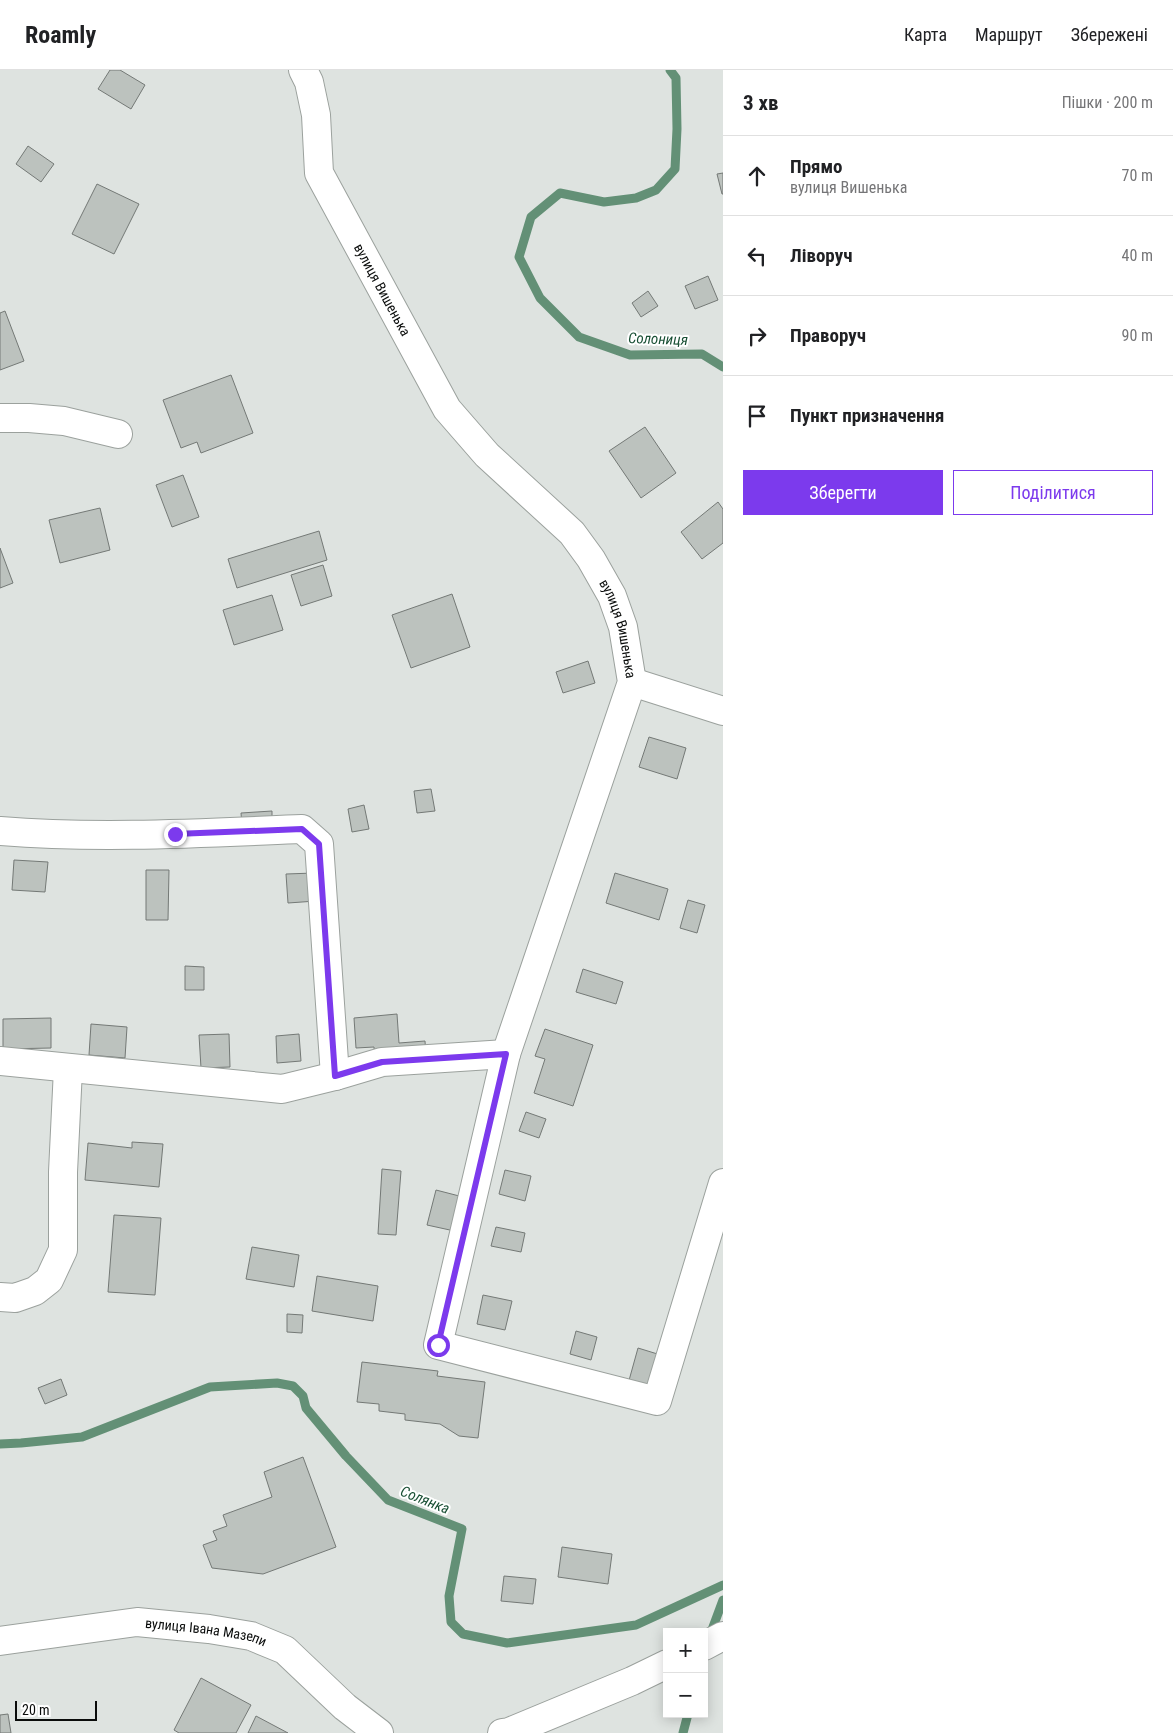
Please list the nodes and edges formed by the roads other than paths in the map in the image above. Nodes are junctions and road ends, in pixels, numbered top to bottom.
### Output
1 (303, 70) edge
2 (0, 418) edge
3 (118, 434) dead end
4 (632, 682) junction
5 (723, 711) edge
6 (0, 831) edge
7 (506, 1054) junction
8 (0, 1061) edge
9 (68, 1069) junction
10 (335, 1076) junction
11 (723, 1183) edge
12 (0, 1297) edge
13 (0, 1641) edge
14 (663, 1666) edge
15 (379, 1733) edge
16 (502, 1733) edge

1 - 4 street, вулиця Вишенька
2 - 3 street
4 - 5 street
4 - 7 street, вулиця Вишенька
6 - 10 street
7 - 10 street
7 - 11 street, вулиця Вишенька
8 - 9 street
9 - 10 street
9 - 12 street
13 - 15 street, вулиця Івана Мазепи
14 - 16 street

